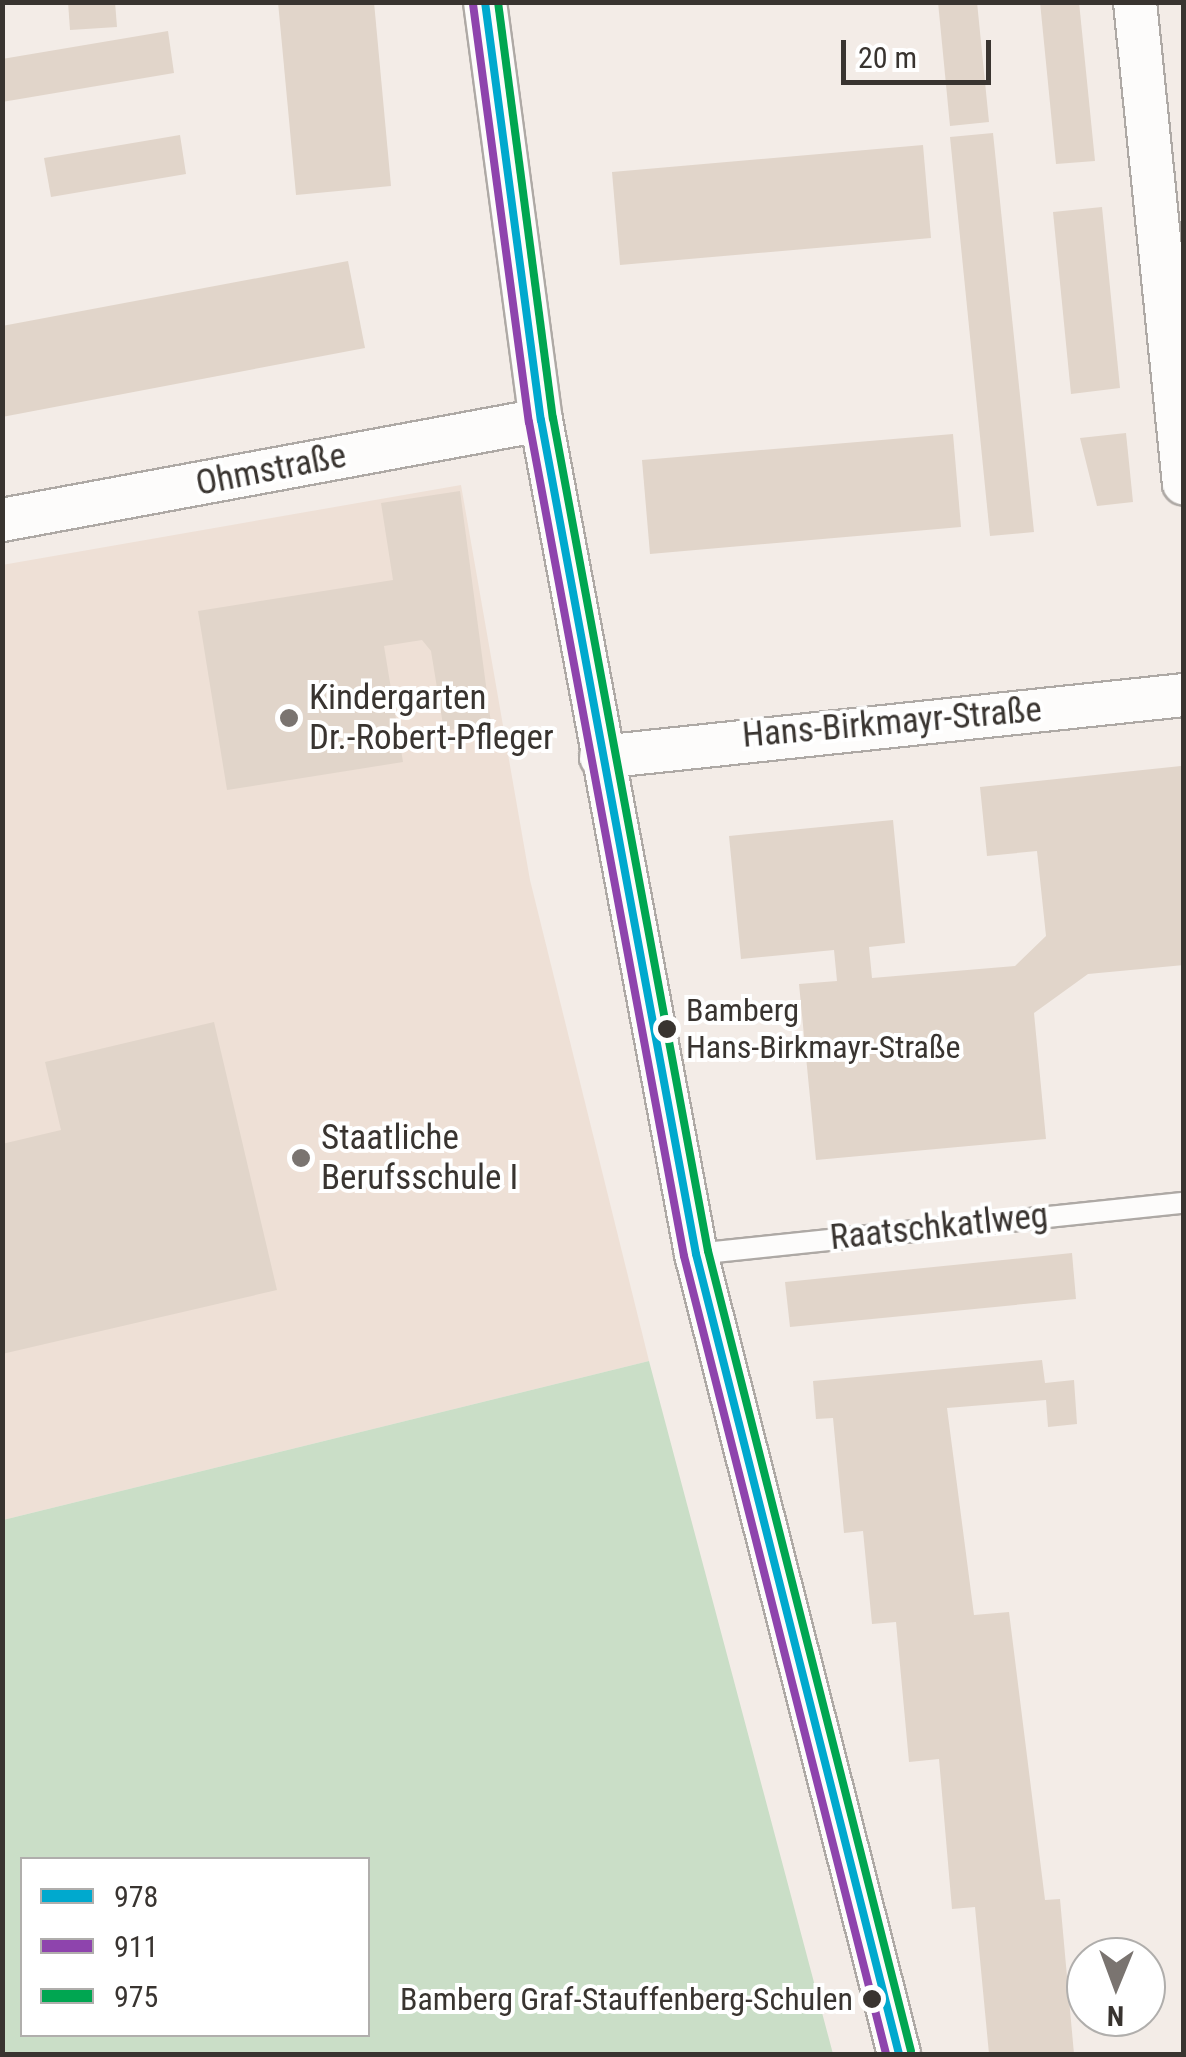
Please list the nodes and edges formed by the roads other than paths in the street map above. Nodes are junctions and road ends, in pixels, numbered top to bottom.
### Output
1 (485, 2) edge
2 (1135, 2) edge
3 (540, 420) junction
4 (1184, 484) edge
5 (2, 520) edge
6 (1184, 695) edge
7 (602, 757) junction
8 (1184, 1202) edge
9 (696, 1254) junction
10 (898, 2054) edge

1 - 3 street
2 - 4 street
3 - 5 street, Ohmstraße
3 - 7 street
6 - 7 street, Hans-Birkmayr-Straße
7 - 9 street
8 - 9 lane, Raatschkatlweg
9 - 10 street

